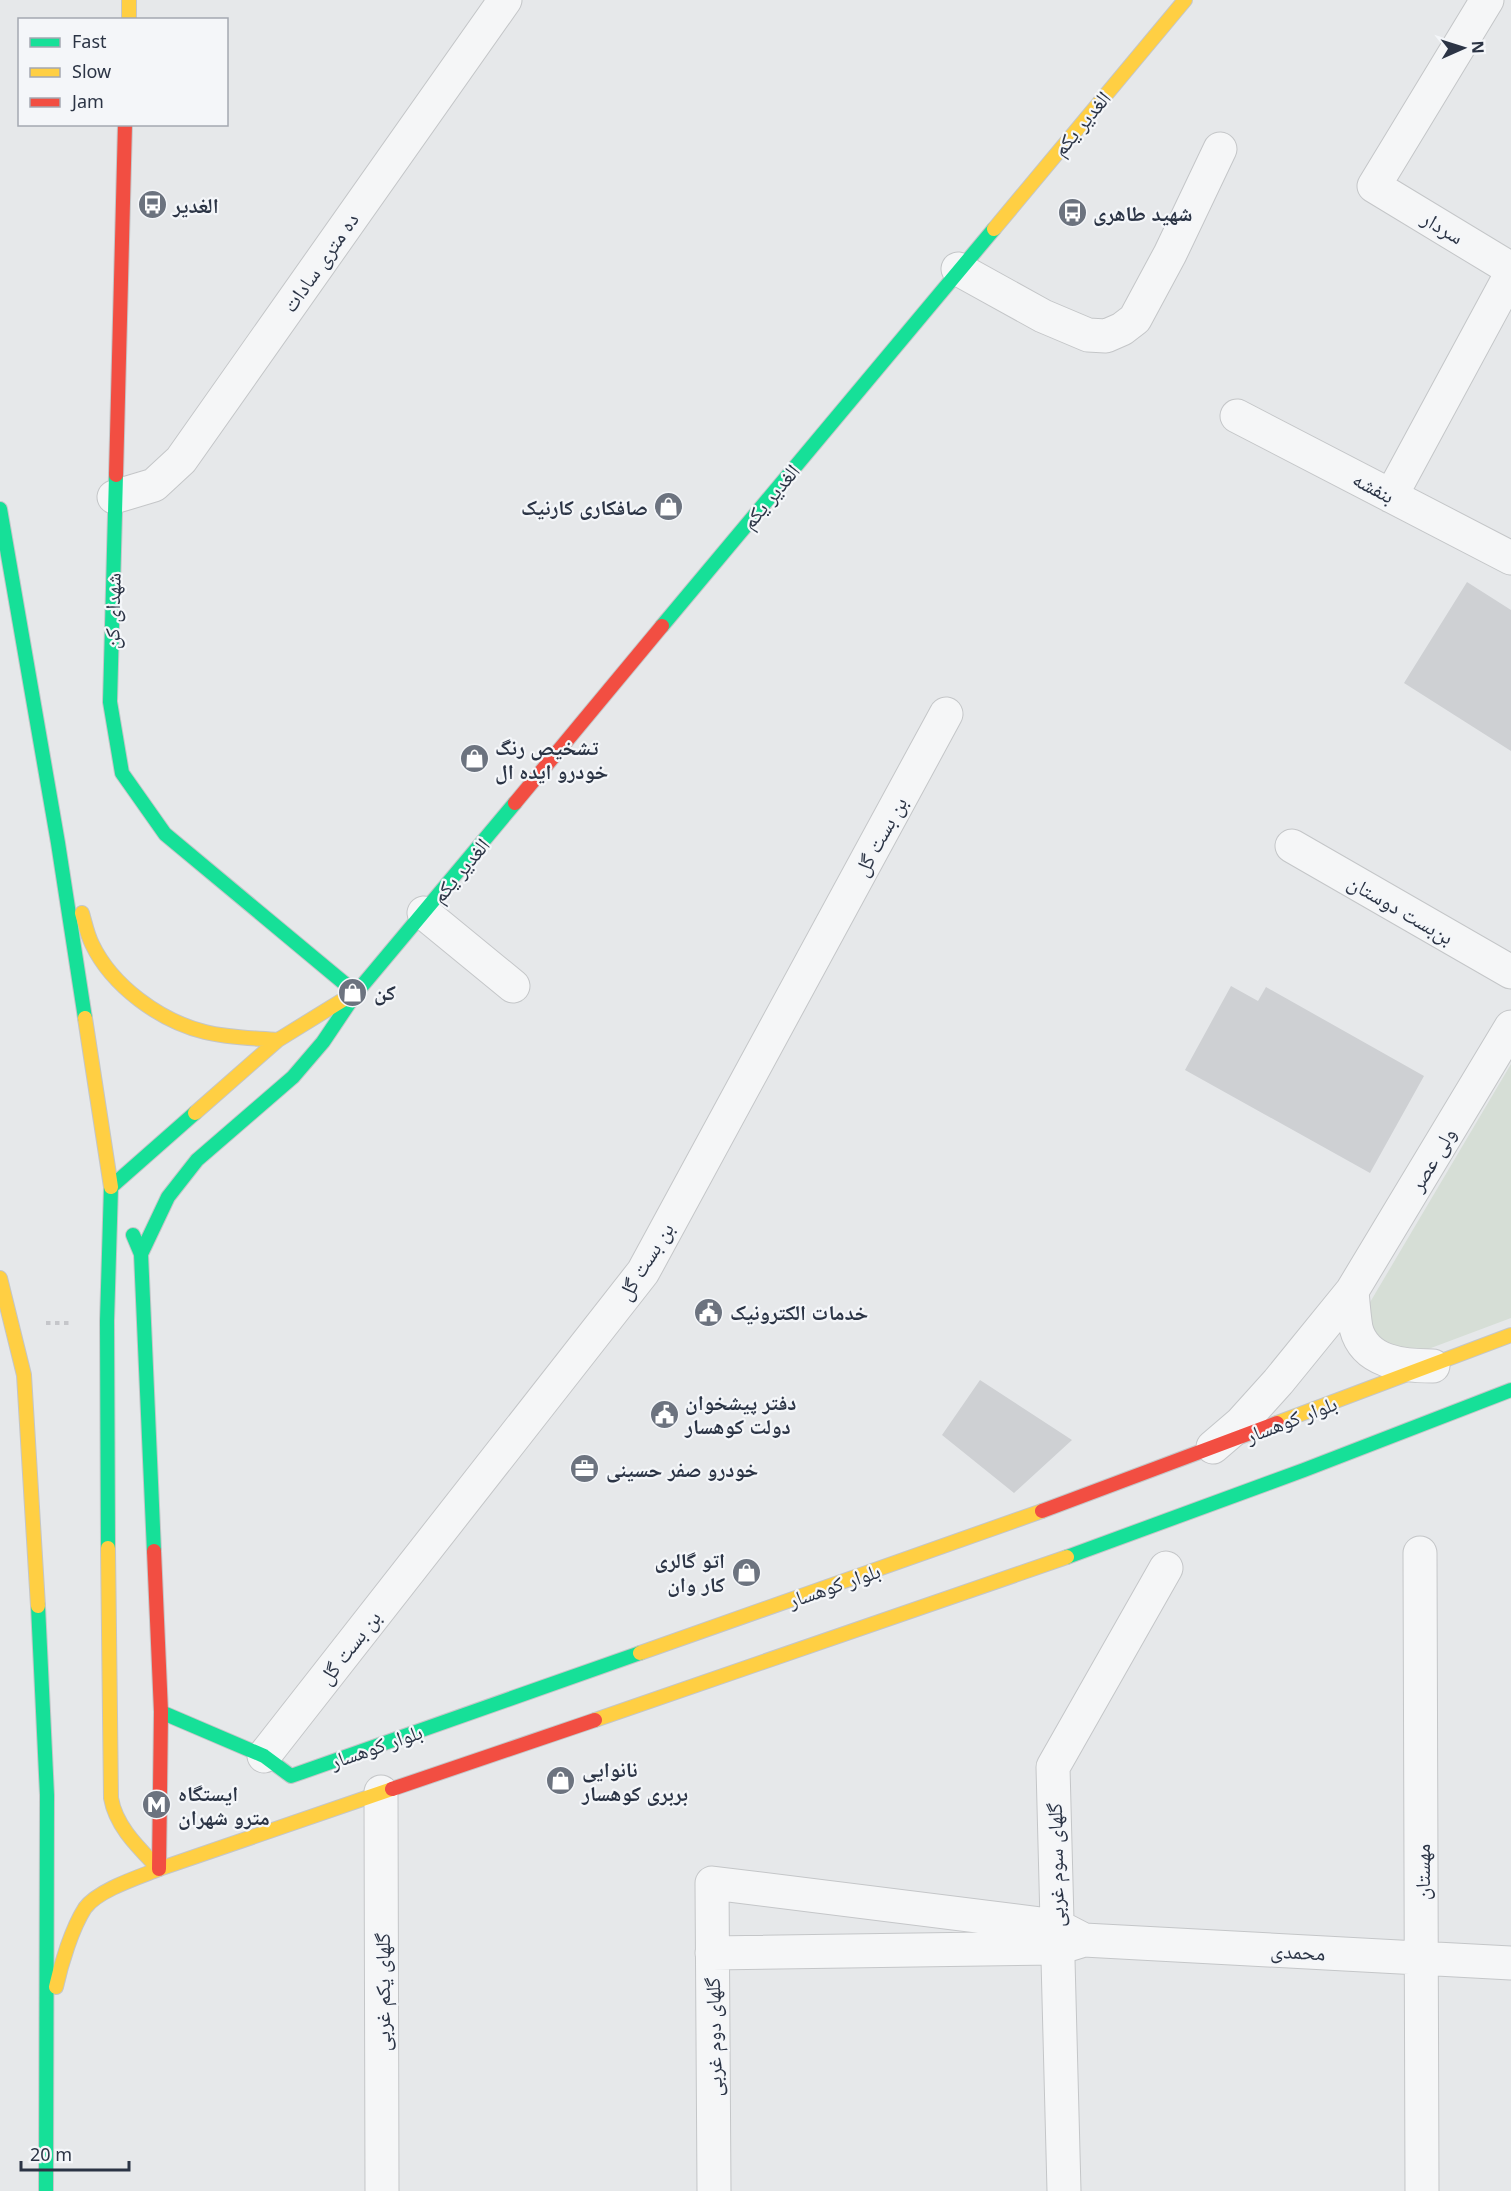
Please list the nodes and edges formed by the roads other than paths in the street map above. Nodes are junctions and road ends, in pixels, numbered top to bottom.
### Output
1 (129, 0) edge
2 (505, 0) edge
3 (1185, 0) edge
4 (1487, 0) edge
5 (129, 18) edge
6 (126, 126) edge
7 (1220, 149) dead end
8 (958, 269) junction
9 (1511, 269) edge
10 (1511, 274) edge
11 (1237, 416) dead end
12 (1391, 496) junction
13 (114, 497) junction
14 (0, 510) edge
15 (1511, 558) edge
16 (946, 714) dead end
17 (58, 843) junction
18 (1292, 846) dead end
19 (424, 913) junction
20 (1511, 972) edge
21 (513, 986) dead end
22 (356, 993) junction
23 (1511, 1027) edge
24 (278, 1040) junction
25 (111, 1187) junction
26 (141, 1254) junction
27 (0, 1278) edge
28 (1352, 1291) junction
29 (1511, 1335) edge
30 (1433, 1366) junction
31 (1511, 1390) edge
32 (1209, 1450) junction
33 (1420, 1553) dead end
34 (1166, 1568) dead end
35 (161, 1712) junction
36 (264, 1756) junction
37 (381, 1792) junction
38 (159, 1869) junction
39 (1066, 1938) junction
40 (712, 1953) junction
41 (1422, 1958) junction
42 (1511, 1963) edge
43 (45, 2039) junction
44 (46, 2191) edge
45 (382, 2191) edge
46 (714, 2191) edge
47 (1064, 2191) edge
48 (1422, 2191) edge

1 - 5 main road
2 - 13 street, ده متری سادات
3 - 8 main road, الغدیر یکم
4 - 9 street, سردار
6 - 13 main road, شهدای کن
7 - 8 street
8 - 19 main road, الغدیر یکم
10 - 12 street
11 - 12 street, بنفشه
12 - 15 street, بنفشه
13 - 22 main road, شهدای کن
14 - 17 main road
16 - 36 street, بن بست گل
17 - 24 main road
17 - 25 main road
18 - 20 street, بن‌بست دوستان
19 - 21 street
19 - 22 main road, الغدیر یکم
22 - 24 main road
22 - 26 main road
23 - 28 street, ولی عصر
24 - 25 main road
25 - 26 main road
25 - 38 main road
26 - 35 main road
27 - 43 main road
28 - 30 street
28 - 32 street, ولی عصر
29 - 30 main road, بلوار کوهسار
30 - 32 main road, بلوار کوهسار
31 - 37 main road
32 - 36 main road, بلوار کوهسار
33 - 41 street, مهستان
34 - 39 street, گلهای سوم غربی
35 - 36 main road, بلوار کوهسار
35 - 38 main road
37 - 38 main road
37 - 45 street, گلهای یکم غربی
38 - 43 main road
39 - 40 street
39 - 40 street, گلهای دوم غربی
39 - 41 street, محمدی
39 - 47 street, گلهای سوم غربی
40 - 46 street, گلهای دوم غربی
41 - 42 street, محمدی
41 - 48 street, مهستان
43 - 44 main road

